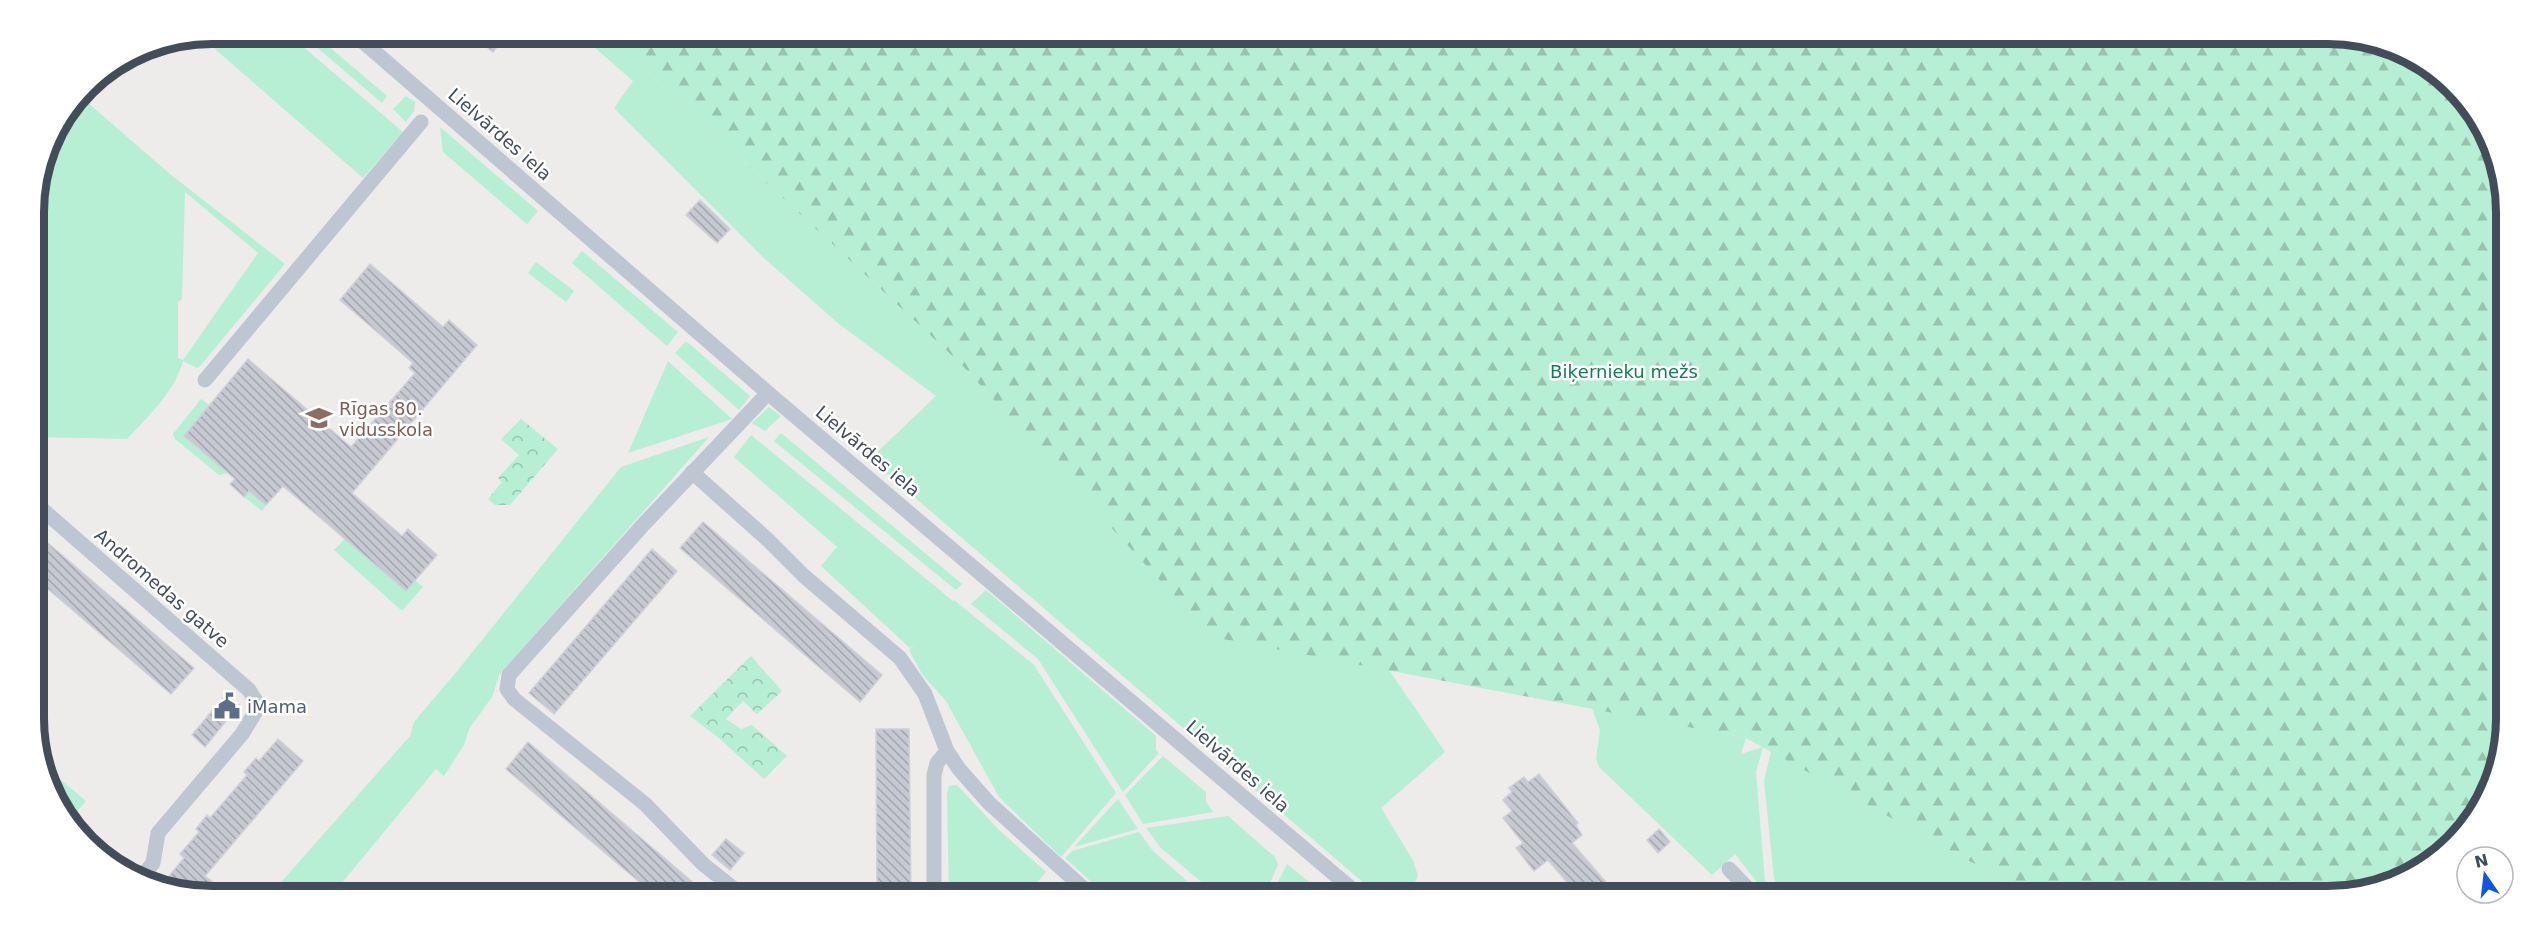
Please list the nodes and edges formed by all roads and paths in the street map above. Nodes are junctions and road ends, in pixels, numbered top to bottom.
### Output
1 (366, 44) edge
2 (421, 122) dead end
3 (205, 380) dead end
4 (768, 393) junction
5 (692, 472) junction
6 (44, 511) edge
7 (947, 751) junction
8 (1729, 869) dead end
9 (146, 872) edge
10 (1348, 885) edge
11 (1745, 885) edge
12 (730, 886) edge
13 (934, 886) edge
14 (1081, 886) edge

1 - 4 street, Lielvārdes iela
2 - 3 street
4 - 5 street
4 - 10 street, Lielvārdes iela
5 - 7 street
5 - 12 street
6 - 9 street, Andromedas gatve
7 - 13 street
7 - 14 street
8 - 11 street

